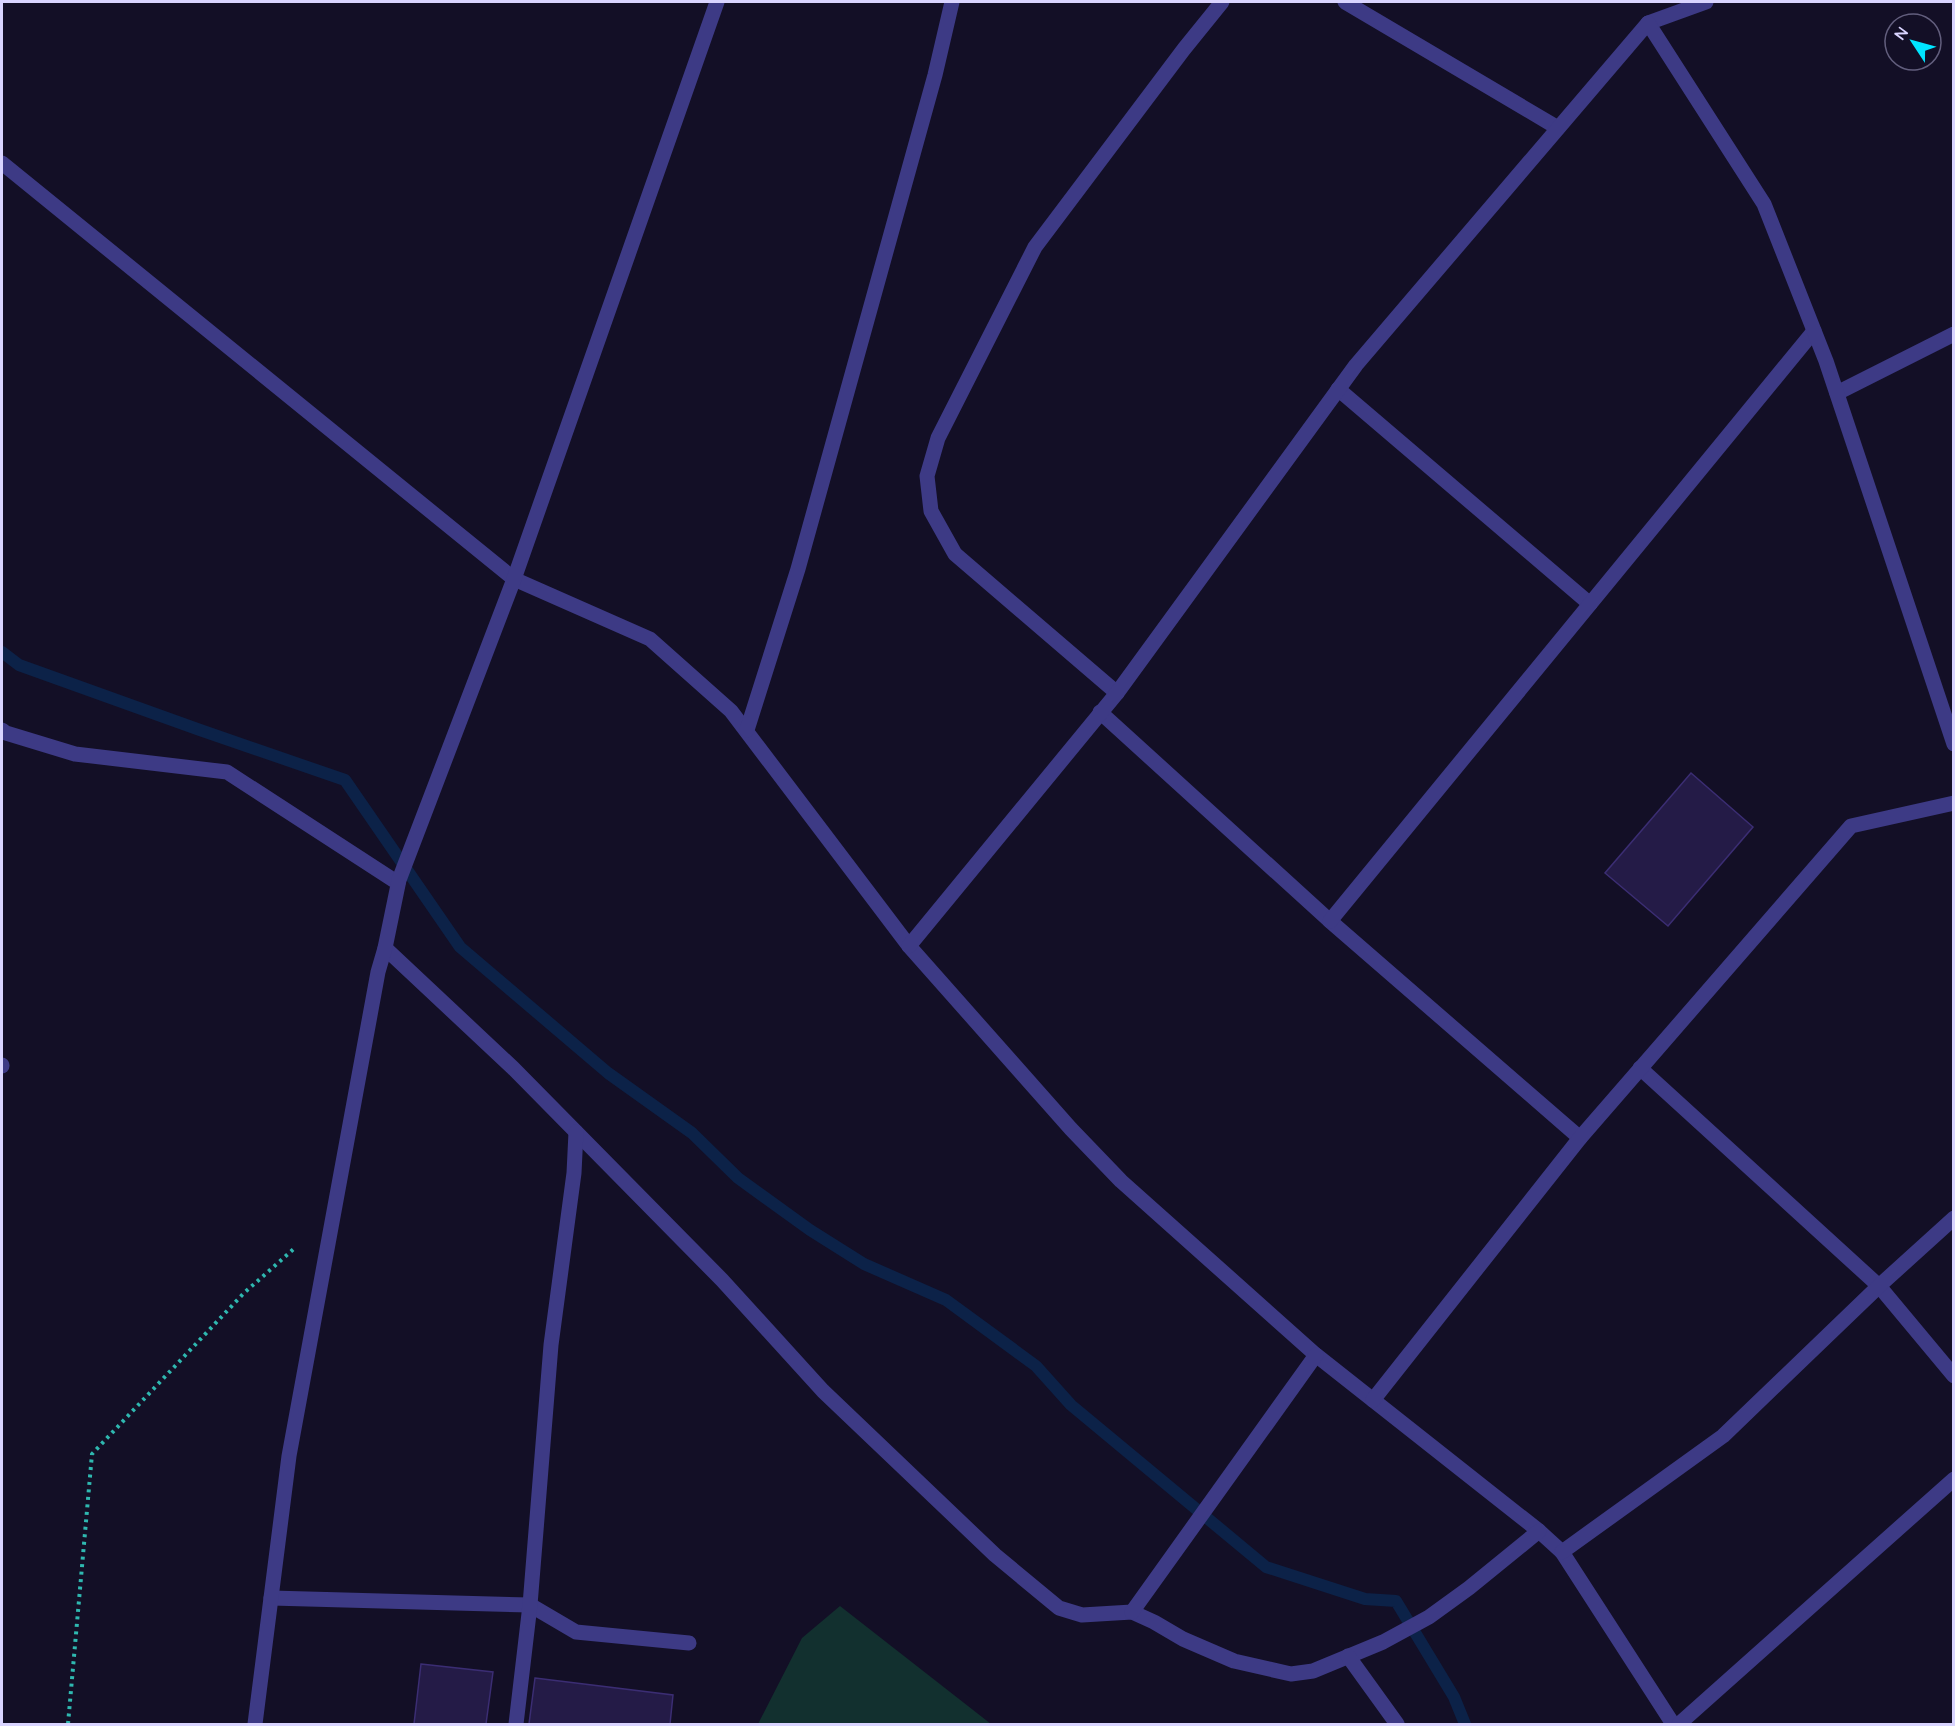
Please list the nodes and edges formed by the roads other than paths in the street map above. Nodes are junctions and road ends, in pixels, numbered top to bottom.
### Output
1 (717, 2) edge
2 (952, 2) edge
3 (1222, 2) edge
4 (1345, 2) edge
5 (1706, 2) edge
6 (1647, 23) junction
7 (1558, 128) junction
8 (2, 164) edge
9 (1814, 331) junction
10 (1953, 334) edge
11 (1338, 389) junction
12 (1837, 393) junction
13 (514, 579) junction
14 (1590, 604) junction
15 (1117, 693) junction
16 (1100, 712) junction
17 (2, 729) edge
18 (747, 730) junction
19 (1953, 744) edge
20 (1953, 803) edge
21 (398, 881) junction
22 (1330, 921) junction
23 (909, 946) junction
24 (385, 948) junction
25 (1640, 1068) junction
26 (576, 1132) junction
27 (1580, 1138) junction
28 (1953, 1218) edge
29 (1880, 1286) junction
30 (1316, 1356) junction
31 (1953, 1376) edge
32 (1373, 1400) junction
33 (1953, 1479) edge
34 (1539, 1531) junction
35 (1562, 1552) junction
36 (271, 1598) junction
37 (530, 1605) junction
38 (1132, 1612) junction
39 (689, 1643) dead end
40 (1348, 1656) junction
41 (255, 1725) edge
42 (516, 1725) edge
43 (1397, 1725) edge
44 (1673, 1725) edge
45 (1679, 1725) edge

1 - 13 street
2 - 18 street
3 - 15 street
4 - 7 street
5 - 6 street
6 - 7 street
6 - 9 street
7 - 11 street
8 - 13 street
9 - 12 street
9 - 14 street
10 - 12 street
11 - 14 street
11 - 15 street
12 - 19 street
13 - 18 street
13 - 21 street
14 - 22 street
15 - 16 street
16 - 22 street
16 - 23 street
17 - 21 street
18 - 23 street
20 - 25 street
21 - 24 street
22 - 27 street
23 - 30 street
24 - 26 street
24 - 36 street
25 - 27 street
25 - 29 street
26 - 37 street
26 - 38 street
27 - 32 street
28 - 29 street
29 - 31 street
29 - 35 street
30 - 32 street
30 - 38 street
32 - 34 street
33 - 45 street
34 - 35 street
34 - 40 street
35 - 44 street
36 - 37 street
36 - 41 street
37 - 39 street
37 - 42 street
38 - 40 street
40 - 43 street

